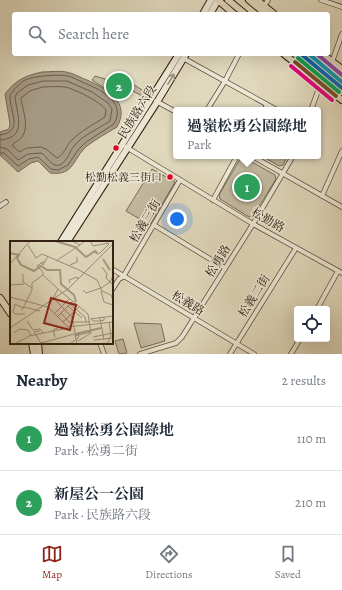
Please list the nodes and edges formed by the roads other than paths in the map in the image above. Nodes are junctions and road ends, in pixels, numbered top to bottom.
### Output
1 (211, 0) edge
2 (218, 0) edge
3 (228, 0) edge
4 (249, 0) edge
5 (257, 0) edge
6 (268, 0) edge
7 (321, 0) edge
8 (264, 6) junction
9 (342, 6) edge
10 (204, 12) edge
11 (211, 12) edge
12 (232, 12) edge
13 (243, 12) edge
14 (264, 12) edge
15 (272, 12) edge
16 (342, 34) edge
17 (181, 56) edge
18 (184, 56) edge
19 (238, 56) edge
20 (287, 56) edge
21 (297, 56) edge
22 (317, 56) edge
23 (324, 56) edge
24 (332, 62) junction
25 (342, 69) edge
26 (342, 76) edge
27 (225, 81) junction
28 (322, 84) junction
29 (342, 92) edge
30 (154, 100) junction
31 (342, 100) edge
32 (267, 105) joint
33 (209, 107) edge
34 (271, 107) edge
35 (311, 107) edge
36 (173, 110) edge
37 (125, 147) junction
38 (342, 151) edge
39 (235, 159) edge
40 (257, 159) edge
41 (292, 159) edge
42 (284, 174) junction
43 (180, 180) junction
44 (322, 196) junction
45 (213, 200) junction
46 (6, 202) dead end
47 (0, 206) edge
48 (342, 207) edge
49 (254, 224) junction
50 (154, 225) junction
51 (68, 240) edge
52 (296, 248) junction
53 (225, 268) junction
54 (113, 270) edge
55 (340, 272) edge
56 (123, 277) junction
57 (113, 288) edge
58 (0, 298) edge
59 (319, 306) edge
60 (10, 313) edge
61 (194, 317) junction
62 (298, 342) edge
63 (32, 344) edge
64 (38, 344) edge
65 (100, 344) edge
66 (236, 344) junction
67 (34, 354) edge
68 (39, 354) edge
69 (104, 354) edge
70 (140, 354) edge
71 (230, 354) edge
72 (254, 354) edge
73 (291, 354) edge

1 - 10 main road
2 - 11 main road
2 - 12 main road
3 - 13 main road
4 - 14 main road
5 - 8 main road
6 - 8 street
7 - 9 street
8 - 15 main road
16 - 24 street
17 - 30 main road, 民族路六段
18 - 27 street
19 - 27 street
20 - 28 main road
21 - 29 main road
22 - 26 main road
23 - 24 main road
24 - 25 main road
27 - 32 street
27 - 33 street
28 - 31 main road
28 - 35 street
30 - 36 street
30 - 37 main road, 民族路六段
32 - 34 street
37 - 43 street, 松勤路
37 - 51 main road, 民族路六段
38 - 44 street
39 - 45 street
40 - 42 street
41 - 42 street, 松勇路
42 - 44 street
42 - 49 street, 松勇路
43 - 45 street, 松勤路
43 - 50 street, 松義三街
44 - 48 street
45 - 49 street, 松勤路
46 - 47 street
49 - 52 street, 松勤路
49 - 53 street, 松勇路
50 - 53 street
50 - 56 street, 松義三街
52 - 55 street, 松勤路
52 - 66 street, 松義二街
53 - 61 street, 松勇路
54 - 56 street, 松義路
55 - 59 street
56 - 57 street, 松義三街
56 - 61 street, 松義路
58 - 60 main road
61 - 66 street, 松義路
61 - 70 street, 松勇路
62 - 73 street
63 - 67 main road
64 - 68 main road
65 - 69 street
66 - 71 street, 松義二街
66 - 72 street, 松義路

